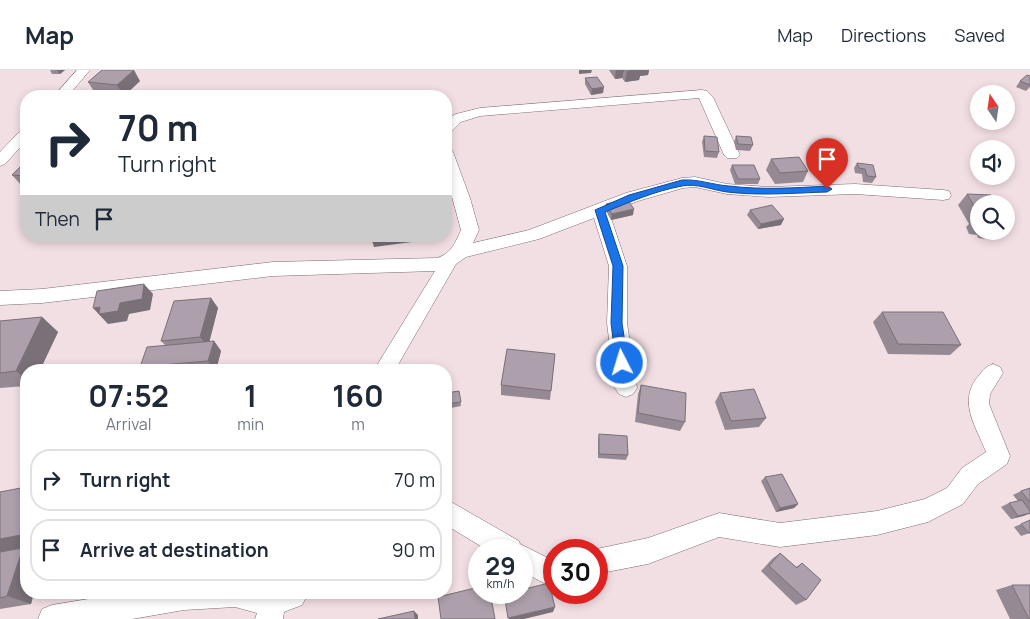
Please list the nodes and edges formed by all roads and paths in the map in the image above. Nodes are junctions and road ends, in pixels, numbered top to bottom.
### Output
1 (84, 70) edge
2 (66, 90) edge
3 (452, 122) edge
4 (20, 139) edge
5 (732, 155) dead end
6 (0, 161) edge
7 (452, 169) edge
8 (942, 195) dead end
9 (600, 210) junction
10 (455, 256) junction
11 (0, 298) edge
12 (388, 364) edge
13 (993, 373) dead end
14 (626, 388) dead end
15 (452, 515) edge
16 (492, 539) edge
17 (608, 559) edge
18 (175, 599) edge
19 (255, 599) edge
20 (279, 605) edge
21 (52, 619) edge

1 - 2 street
3 - 5 street
4 - 6 street
7 - 10 street
8 - 9 street
9 - 10 street
9 - 14 street
10 - 11 street
10 - 12 street
13 - 17 street
15 - 16 street
18 - 21 street
19 - 20 street

